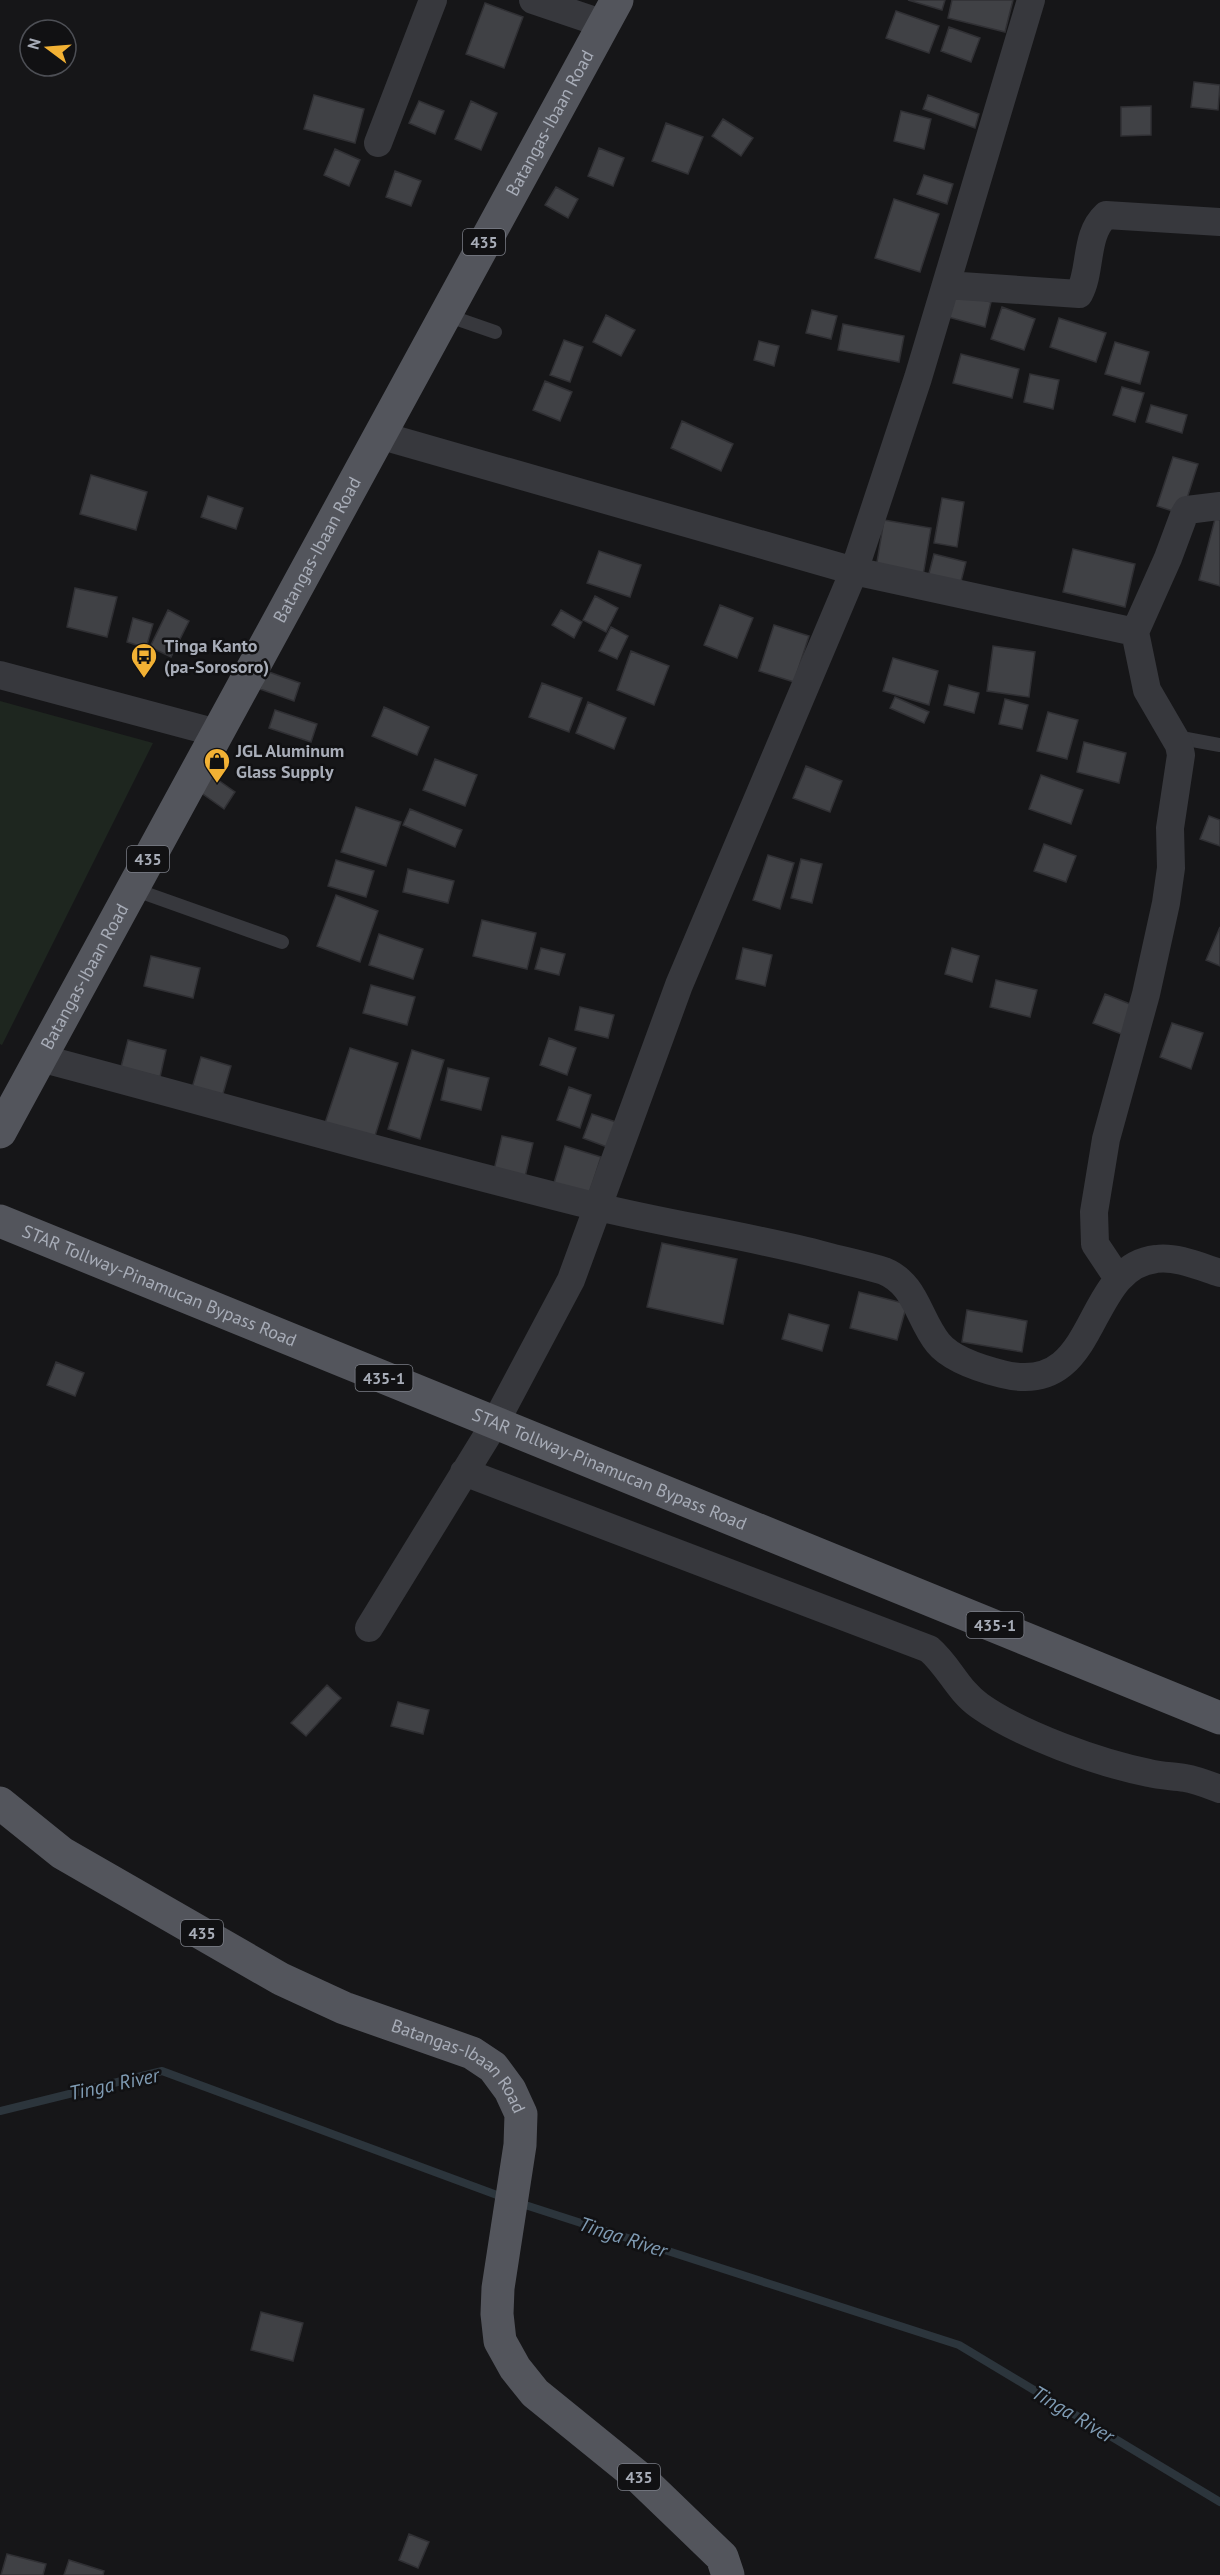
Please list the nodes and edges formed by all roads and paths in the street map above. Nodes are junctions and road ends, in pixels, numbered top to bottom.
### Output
1 (433, 0) edge
2 (533, 0) edge
3 (1031, 0) edge
4 (610, 12) edge
5 (378, 142) dead end
6 (1220, 222) edge
7 (946, 285) junction
8 (444, 315) junction
9 (495, 332) dead end
10 (379, 435) junction
11 (1220, 506) edge
12 (854, 571) junction
13 (1135, 632) junction
14 (0, 675) edge
15 (217, 733) junction
16 (1174, 737) junction
17 (1220, 745) edge
18 (131, 888) junction
19 (282, 942) dead end
20 (40, 1058) junction
21 (0, 1132) edge
22 (597, 1207) junction
23 (0, 1221) edge
24 (1220, 1273) edge
25 (1117, 1277) junction
26 (495, 1423) junction
27 (464, 1473) junction
28 (369, 1628) dead end
29 (1220, 1718) edge
30 (1220, 1789) edge
31 (0, 1803) edge
32 (728, 2575) edge

1 - 5 street
2 - 4 street
3 - 7 street
4 - 8 main road, Batangas-Ibaan Road / 435
6 - 7 street
7 - 12 street
8 - 9 lane
8 - 10 main road, Batangas-Ibaan Road / 435
10 - 12 street
10 - 15 main road, Batangas-Ibaan Road / 435
11 - 13 street
12 - 13 street
12 - 22 street
13 - 16 street
14 - 15 street
15 - 18 main road, Batangas-Ibaan Road / 435
16 - 17 lane
16 - 25 street
18 - 19 lane
18 - 20 main road, Batangas-Ibaan Road / 435
20 - 21 main road, Batangas-Ibaan Road / 435
20 - 22 street
22 - 25 street
22 - 26 street
23 - 26 main road, STAR Tollway-Pinamucan Bypass Road / 435-1
24 - 25 street
26 - 27 street
26 - 29 main road, STAR Tollway-Pinamucan Bypass Road / 435-1
27 - 28 street
27 - 30 street
31 - 32 main road, Batangas-Ibaan Road / 435

